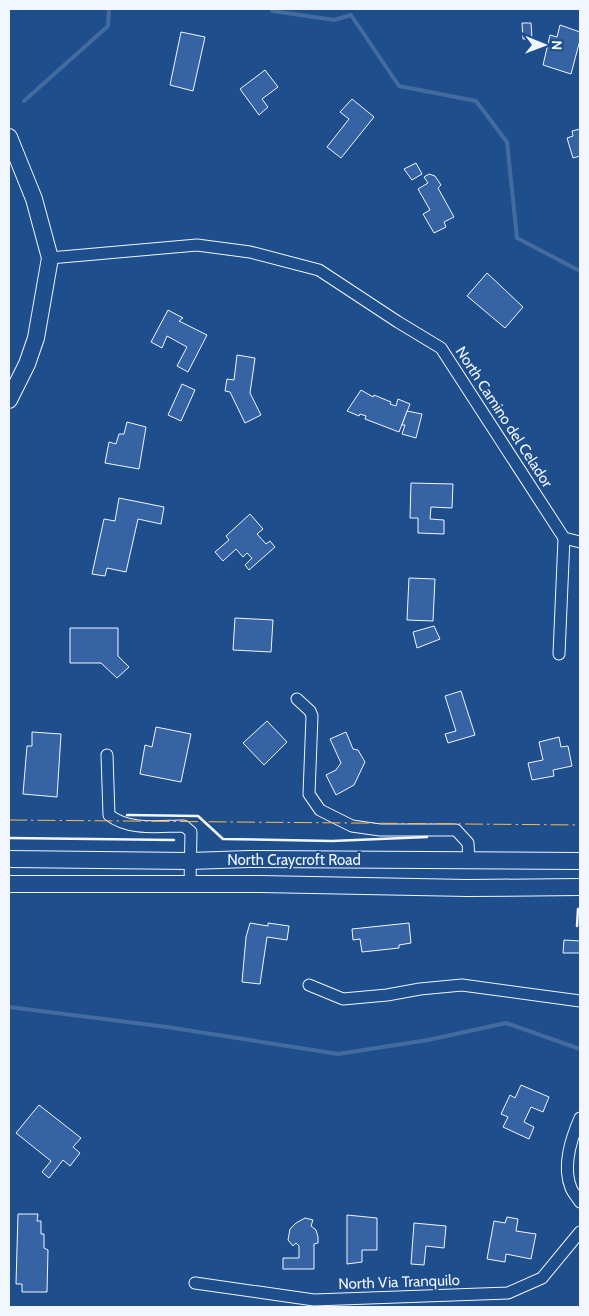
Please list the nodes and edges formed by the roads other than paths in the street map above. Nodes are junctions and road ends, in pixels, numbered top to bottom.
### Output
1 (9, 137) edge
2 (50, 258) junction
3 (9, 400) edge
4 (564, 538) junction
5 (580, 542) edge
6 (559, 654) dead end
7 (298, 699) dead end
8 (106, 756) dead end
9 (9, 859) edge
10 (190, 861) junction
11 (469, 861) junction
12 (580, 861) edge
13 (9, 884) edge
14 (190, 885) junction
15 (580, 887) edge
16 (309, 985) dead end
17 (580, 1001) edge
18 (580, 1118) edge
19 (580, 1202) edge
20 (580, 1232) edge
21 (195, 1283) dead end

1 - 2 main road
2 - 3 main road
2 - 4 street, North Camino del Celador
4 - 5 street
4 - 6 street
7 - 11 street
8 - 10 street
9 - 10 main road, North Craycroft Road
10 - 11 main road, North Craycroft Road
10 - 14 street
11 - 12 main road, North Craycroft Road
13 - 14 main road, North Craycroft Road
14 - 15 main road, North Craycroft Road
16 - 17 street
18 - 19 street
20 - 21 street, North Via Tranquilo

